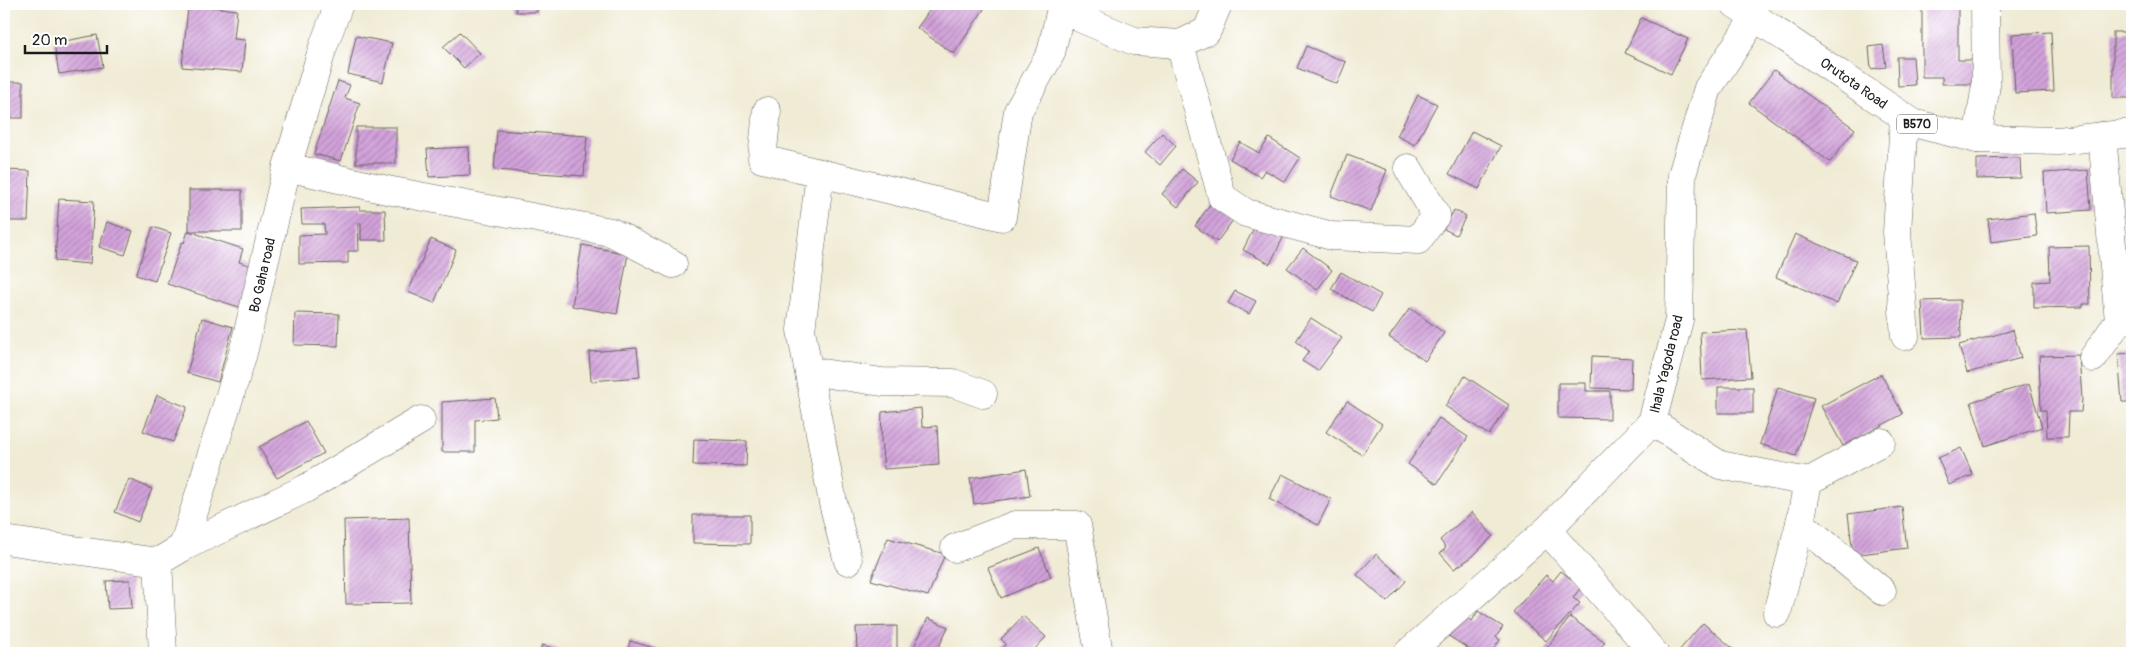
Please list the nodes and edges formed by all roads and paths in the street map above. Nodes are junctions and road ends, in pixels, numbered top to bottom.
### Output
1 (339, 4) edge
2 (1062, 4) edge
3 (1068, 4) edge
4 (1218, 4) edge
5 (1984, 4) edge
6 (1745, 10) edge
7 (1180, 44) junction
8 (766, 111) dead end
9 (1904, 118) junction
10 (2132, 133) edge
11 (2102, 136) junction
12 (1977, 139) junction
13 (287, 167) junction
14 (1408, 168) dead end
15 (820, 173) junction
16 (673, 264) dead end
17 (2126, 320) edge
18 (1905, 336) dead end
19 (2093, 358) dead end
20 (809, 371) junction
21 (983, 394) dead end
22 (421, 420) dead end
23 (1652, 422) junction
24 (1881, 442) dead end
25 (1808, 482) junction
26 (1800, 523) junction
27 (1547, 530) junction
28 (4, 540) edge
29 (183, 547) junction
30 (955, 548) dead end
31 (848, 561) dead end
32 (158, 562) junction
33 (1882, 591) dead end
34 (1777, 613) dead end
35 (163, 653) edge
36 (1099, 653) edge
37 (1408, 653) edge
38 (1654, 653) edge

1 - 13 street, Bo Gaha road
2 - 15 street
3 - 7 street
4 - 7 street
5 - 12 street
6 - 9 street, Orutota Road / B570
6 - 23 street, Ihala Yagoda road
7 - 14 street
8 - 15 street
9 - 12 street, Orutota Road / B570
9 - 18 street
10 - 11 street, Orutota Road / B570
11 - 12 street, Orutota Road / B570
11 - 17 street
13 - 16 street
13 - 29 street, Bo Gaha road
15 - 20 street
17 - 19 street
20 - 21 street
20 - 31 street
22 - 29 street
23 - 25 street
23 - 27 street, Ihala Yagoda road
24 - 25 street
25 - 26 street
26 - 33 street
26 - 34 street
27 - 37 street, Ihala Yagoda road
27 - 38 street
28 - 32 street
29 - 32 street
30 - 36 street
32 - 35 street

